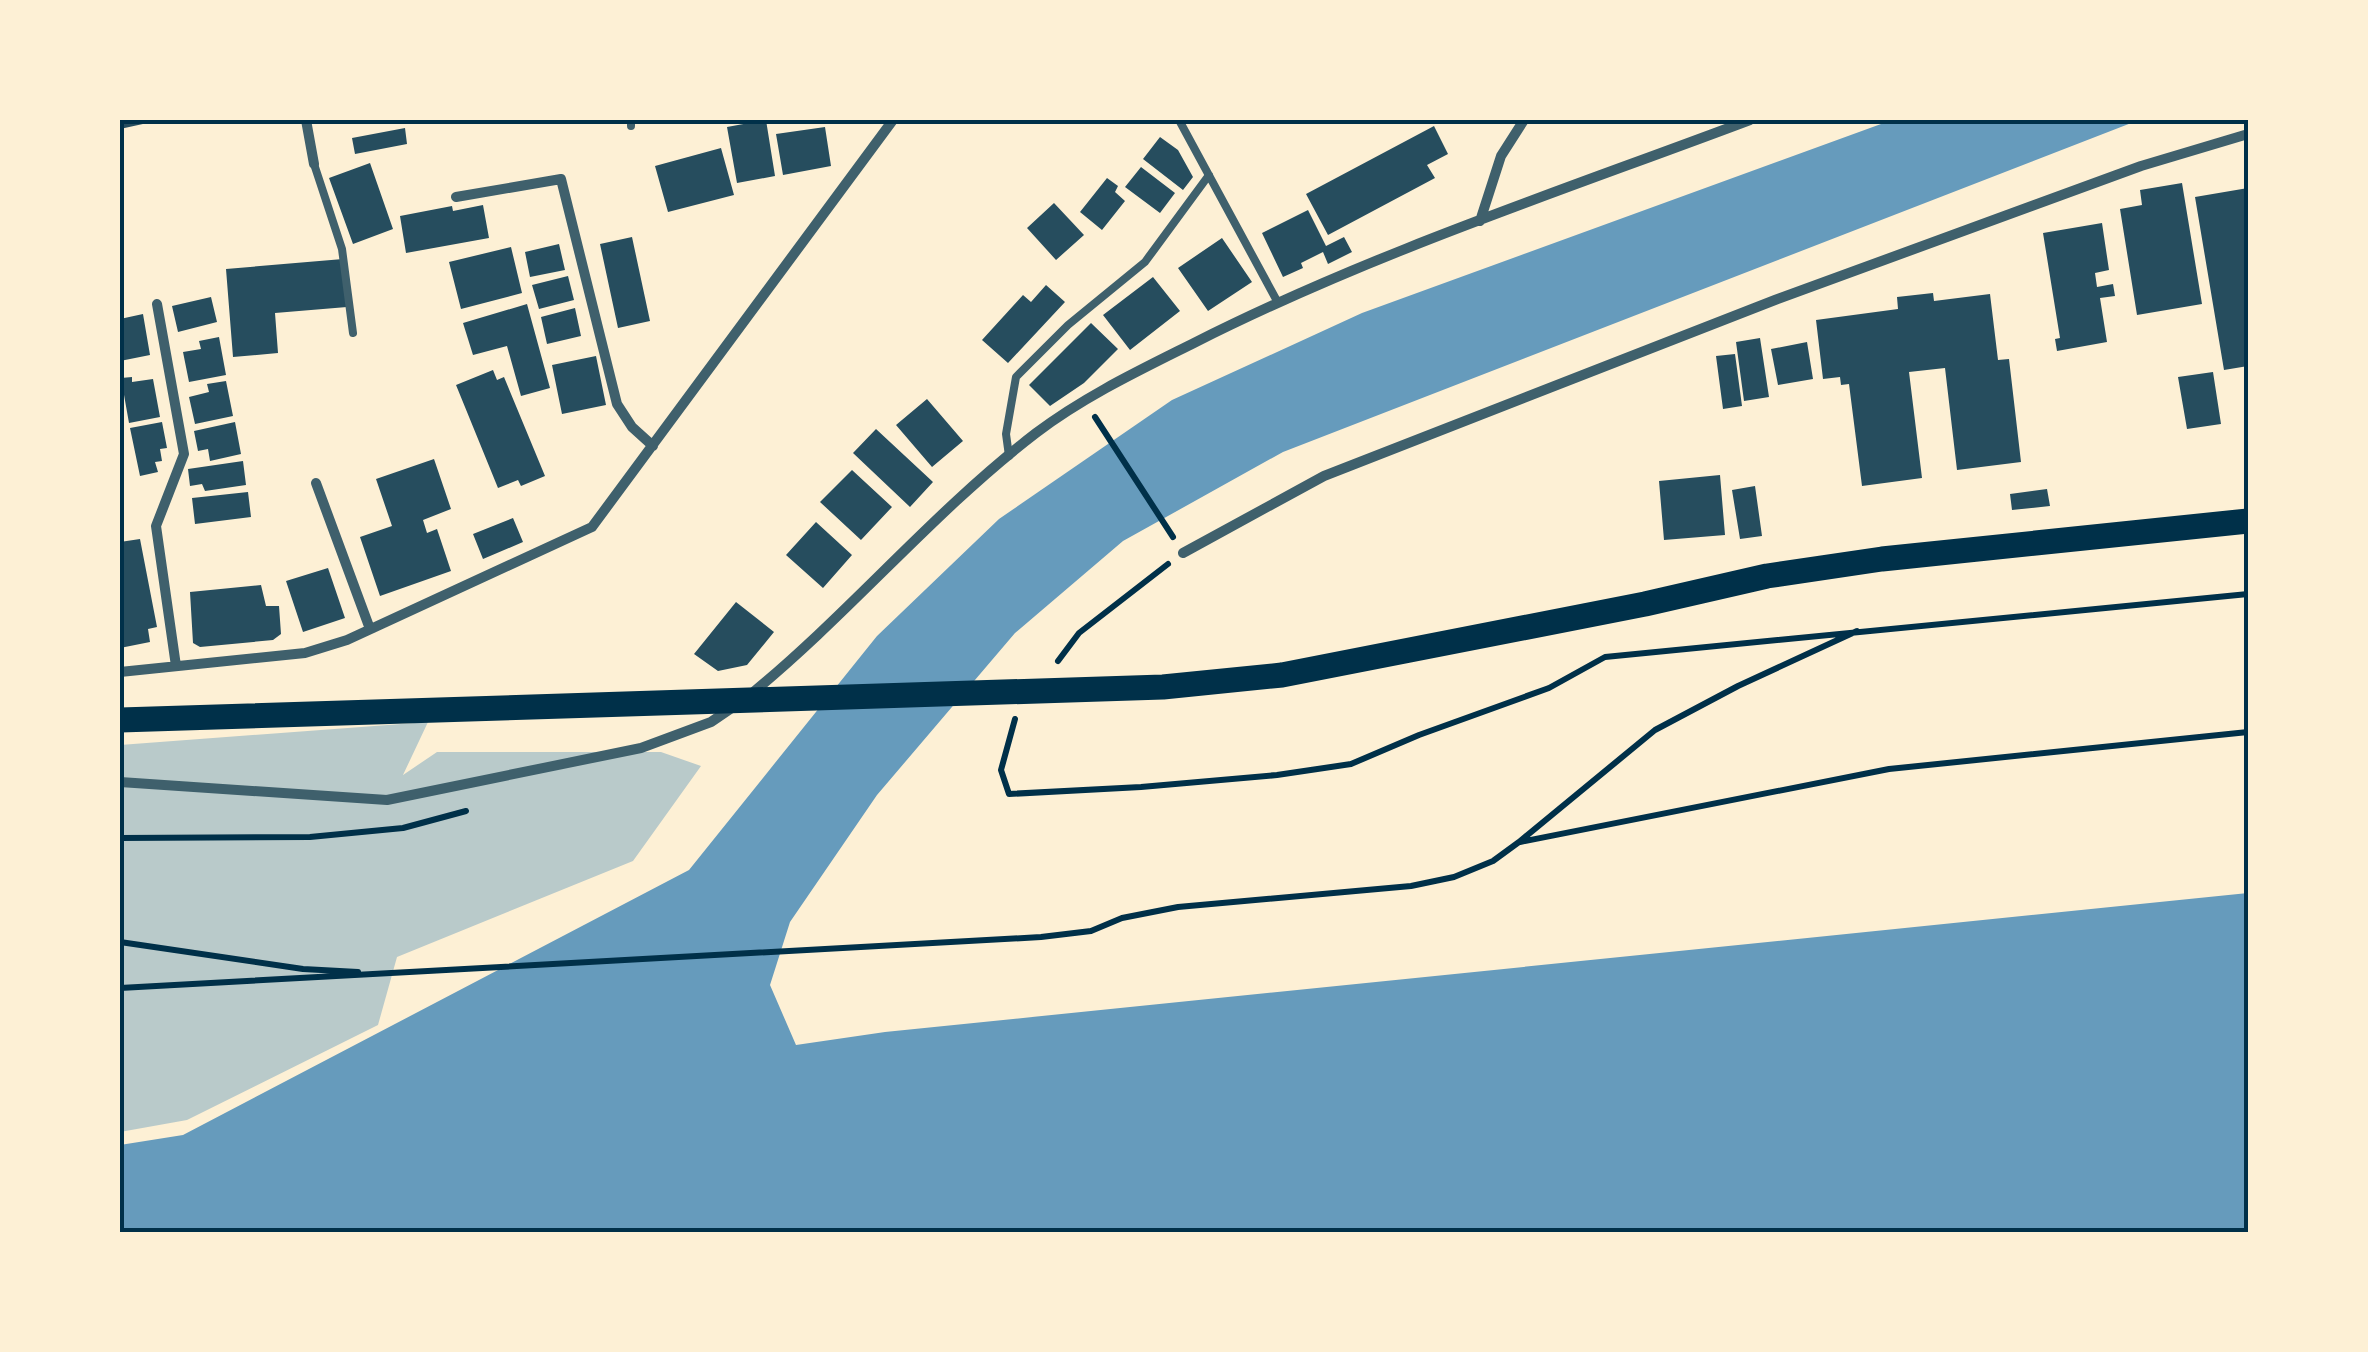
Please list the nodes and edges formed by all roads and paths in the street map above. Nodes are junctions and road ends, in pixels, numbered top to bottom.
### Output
1 (306, 120) edge
2 (893, 120) edge
3 (1178, 120) edge
4 (1524, 120) edge
5 (1750, 120) edge
6 (2248, 134) edge
7 (314, 164) joint
8 (1209, 175) junction
9 (456, 197) dead end
10 (1480, 222) junction
11 (1277, 301) junction
12 (157, 304) dead end
13 (352, 333) dead end
14 (1090, 409) dead end
15 (652, 446) junction
16 (1009, 457) junction
17 (316, 482) dead end
18 (2248, 521) edge
19 (1183, 553) joint
20 (2248, 594) edge
21 (370, 630) junction
22 (1857, 631) junction
23 (176, 666) junction
24 (120, 672) edge
25 (120, 720) edge
26 (2248, 732) edge
27 (120, 782) edge
28 (1010, 794) dead end
29 (1519, 842) junction
30 (120, 942) edge
31 (395, 974) junction
32 (120, 988) edge

1 - 7 street
2 - 15 street
3 - 8 lane
4 - 10 street
5 - 10 street
6 - 19 street
7 - 13 lane
8 - 11 lane
8 - 16 lane
9 - 15 street
10 - 11 street
11 - 16 street
12 - 23 street
14 - 19 path
15 - 21 street
16 - 27 street
17 - 21 street
18 - 25 main road
20 - 22 path
21 - 23 street
22 - 28 path
22 - 29 path
23 - 24 street
26 - 29 path
29 - 31 path
30 - 31 path
31 - 32 path

